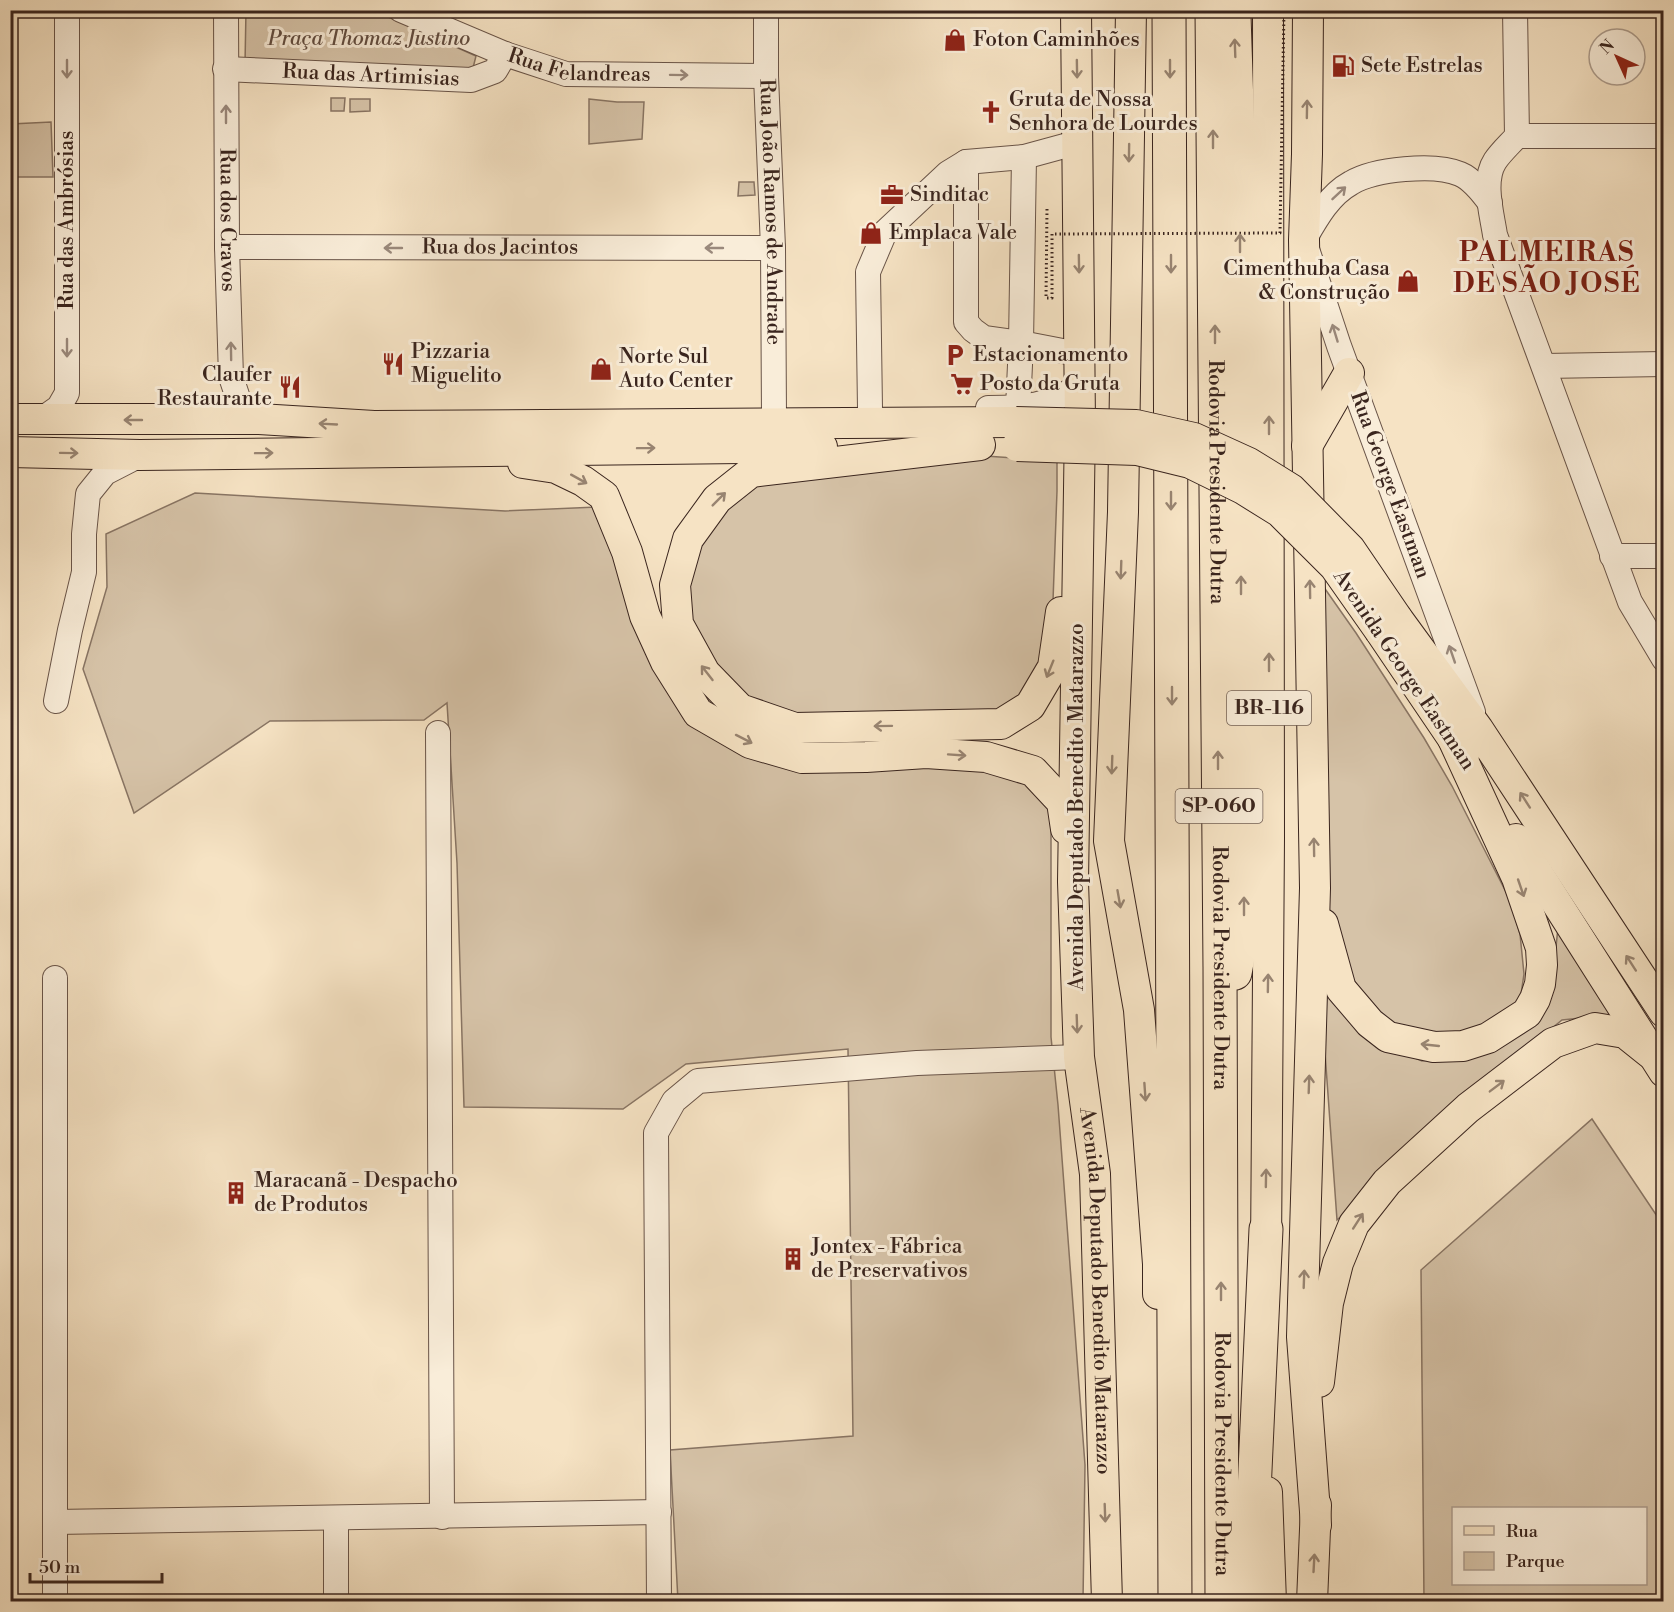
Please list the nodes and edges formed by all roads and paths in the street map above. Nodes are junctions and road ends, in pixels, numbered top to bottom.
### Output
1 (67, 10) edge
2 (226, 10) edge
3 (401, 10) edge
4 (766, 10) edge
5 (1076, 10) edge
6 (1131, 10) edge
7 (1170, 10) edge
8 (1212, 10) edge
9 (1234, 10) edge
10 (1268, 10) edge
11 (1284, 10) edge
12 (1308, 10) edge
13 (1515, 10) edge
14 (505, 54) junction
15 (225, 69) junction
16 (766, 76) junction
17 (1517, 136) junction
18 (1664, 136) edge
19 (1079, 142) junction
20 (1024, 157) junction
21 (966, 162) junction
22 (1490, 203) junction
23 (1047, 209) dead end
24 (1304, 240) junction
25 (227, 248) junction
26 (773, 248) junction
27 (1021, 343) junction
28 (1078, 354) junction
29 (1664, 364) edge
30 (1544, 366) junction
31 (1349, 373) junction
32 (1080, 385) junction
33 (870, 409) junction
34 (774, 416) junction
35 (10, 419) edge
36 (42, 419) junction
37 (259, 419) junction
38 (1080, 424) junction
39 (1017, 425) junction
40 (374, 426) junction
41 (980, 446) junction
42 (1307, 446) junction
43 (440, 450) junction
44 (10, 452) edge
45 (140, 455) junction
46 (1612, 556) junction
47 (1664, 556) edge
48 (1664, 659) edge
49 (56, 701) dead end
50 (438, 733) dead end
51 (1466, 734) junction
52 (1073, 882) junction
53 (1315, 888) junction
54 (55, 978) dead end
55 (1664, 1012) edge
56 (1221, 1046) junction
57 (1078, 1057) junction
58 (1657, 1062) edge
59 (1266, 1229) junction
60 (659, 1512) junction
61 (442, 1517) junction
62 (336, 1518) junction
63 (56, 1522) junction
64 (1316, 1525) junction
65 (55, 1602) edge
66 (336, 1602) edge
67 (659, 1602) edge
68 (1107, 1602) edge
69 (1167, 1602) edge
70 (1175, 1602) edge
71 (1222, 1602) edge
72 (1249, 1602) edge
73 (1271, 1602) edge
74 (1312, 1602) edge

1 -> 36 street, Rua das Ambrósias
2 - 15 street, Rua dos Cravos
3 - 14 street, Rua Felandreas
4 - 16 street, Rua João Ramos de Andrade
5 -> 19 main road, Avenida Deputado Benedito Matarazzo
6 -> 69 main road
7 -> 70 highway, SP-060
56 -> 8 highway, Rodovia Presidente Dutra / SP-060
56 -> 9 highway
59 -> 10 main road, Rodovia Presidente Dutra / BR-116
11 - 23 path, bridge
24 -> 12 main road
13 - 17 street
14 - 15 street, Rua das Artimisias
14 -> 16 street, Rua Felandreas
25 -> 15 street, Rua dos Cravos
16 - 26 street, Rua João Ramos de Andrade
17 - 18 street
17 - 22 street
19 - 20 street
19 -> 28 main road, Avenida Deputado Benedito Matarazzo
20 - 21 street
20 - 27 street
21 - 27 street
21 - 33 street
24 -> 22 street
22 - 30 street
31 -> 24 street, Rua George Eastman
24 - 42 main road
26 -> 25 street, Rua dos Jacintos
37 -> 25 street, Rua dos Cravos
26 - 34 street, Rua João Ramos de Andrade
27 - 28 street
27 - 39 street
28 - 32 main road, Avenida Deputado Benedito Matarazzo
29 - 30 street
30 - 46 street
31 - 42 main road
51 -> 31 street, Rua George Eastman
32 - 38 main road, Avenida Deputado Benedito Matarazzo
32 - 39 street
33 - 34 street
33 - 39 street
34 - 40 street
35 - 36 main road
37 -> 36 main road
40 -> 37 main road
38 -> 41 main road
38 - 52 main road, Avenida Deputado Benedito Matarazzo
39 - 40 main road
39 - 41 main road
39 - 51 main road, Avenida George Eastman, bridge
43 -> 41 main road
53 -> 42 main road
45 -> 43 main road
43 -> 52 main road
44 -> 45 main road
45 - 49 street
46 - 47 street
46 - 48 street
50 - 61 street
51 -> 53 main road
55 -> 51 main road, Avenida George Eastman
51 - 58 main road, Avenida George Eastman
52 -> 57 main road, Avenida Deputado Benedito Matarazzo
64 -> 53 main road
54 - 63 street
71 -> 56 highway, Rodovia Presidente Dutra / SP-060
57 - 60 street
57 -> 68 main road, Avenida Deputado Benedito Matarazzo
64 -> 58 main road
59 - 72 highway
59 - 73 main road, Rodovia Presidente Dutra / BR-116
60 - 61 street
60 - 67 street
61 - 62 street
62 - 63 street
62 - 66 street
63 - 65 street
74 -> 64 main road

